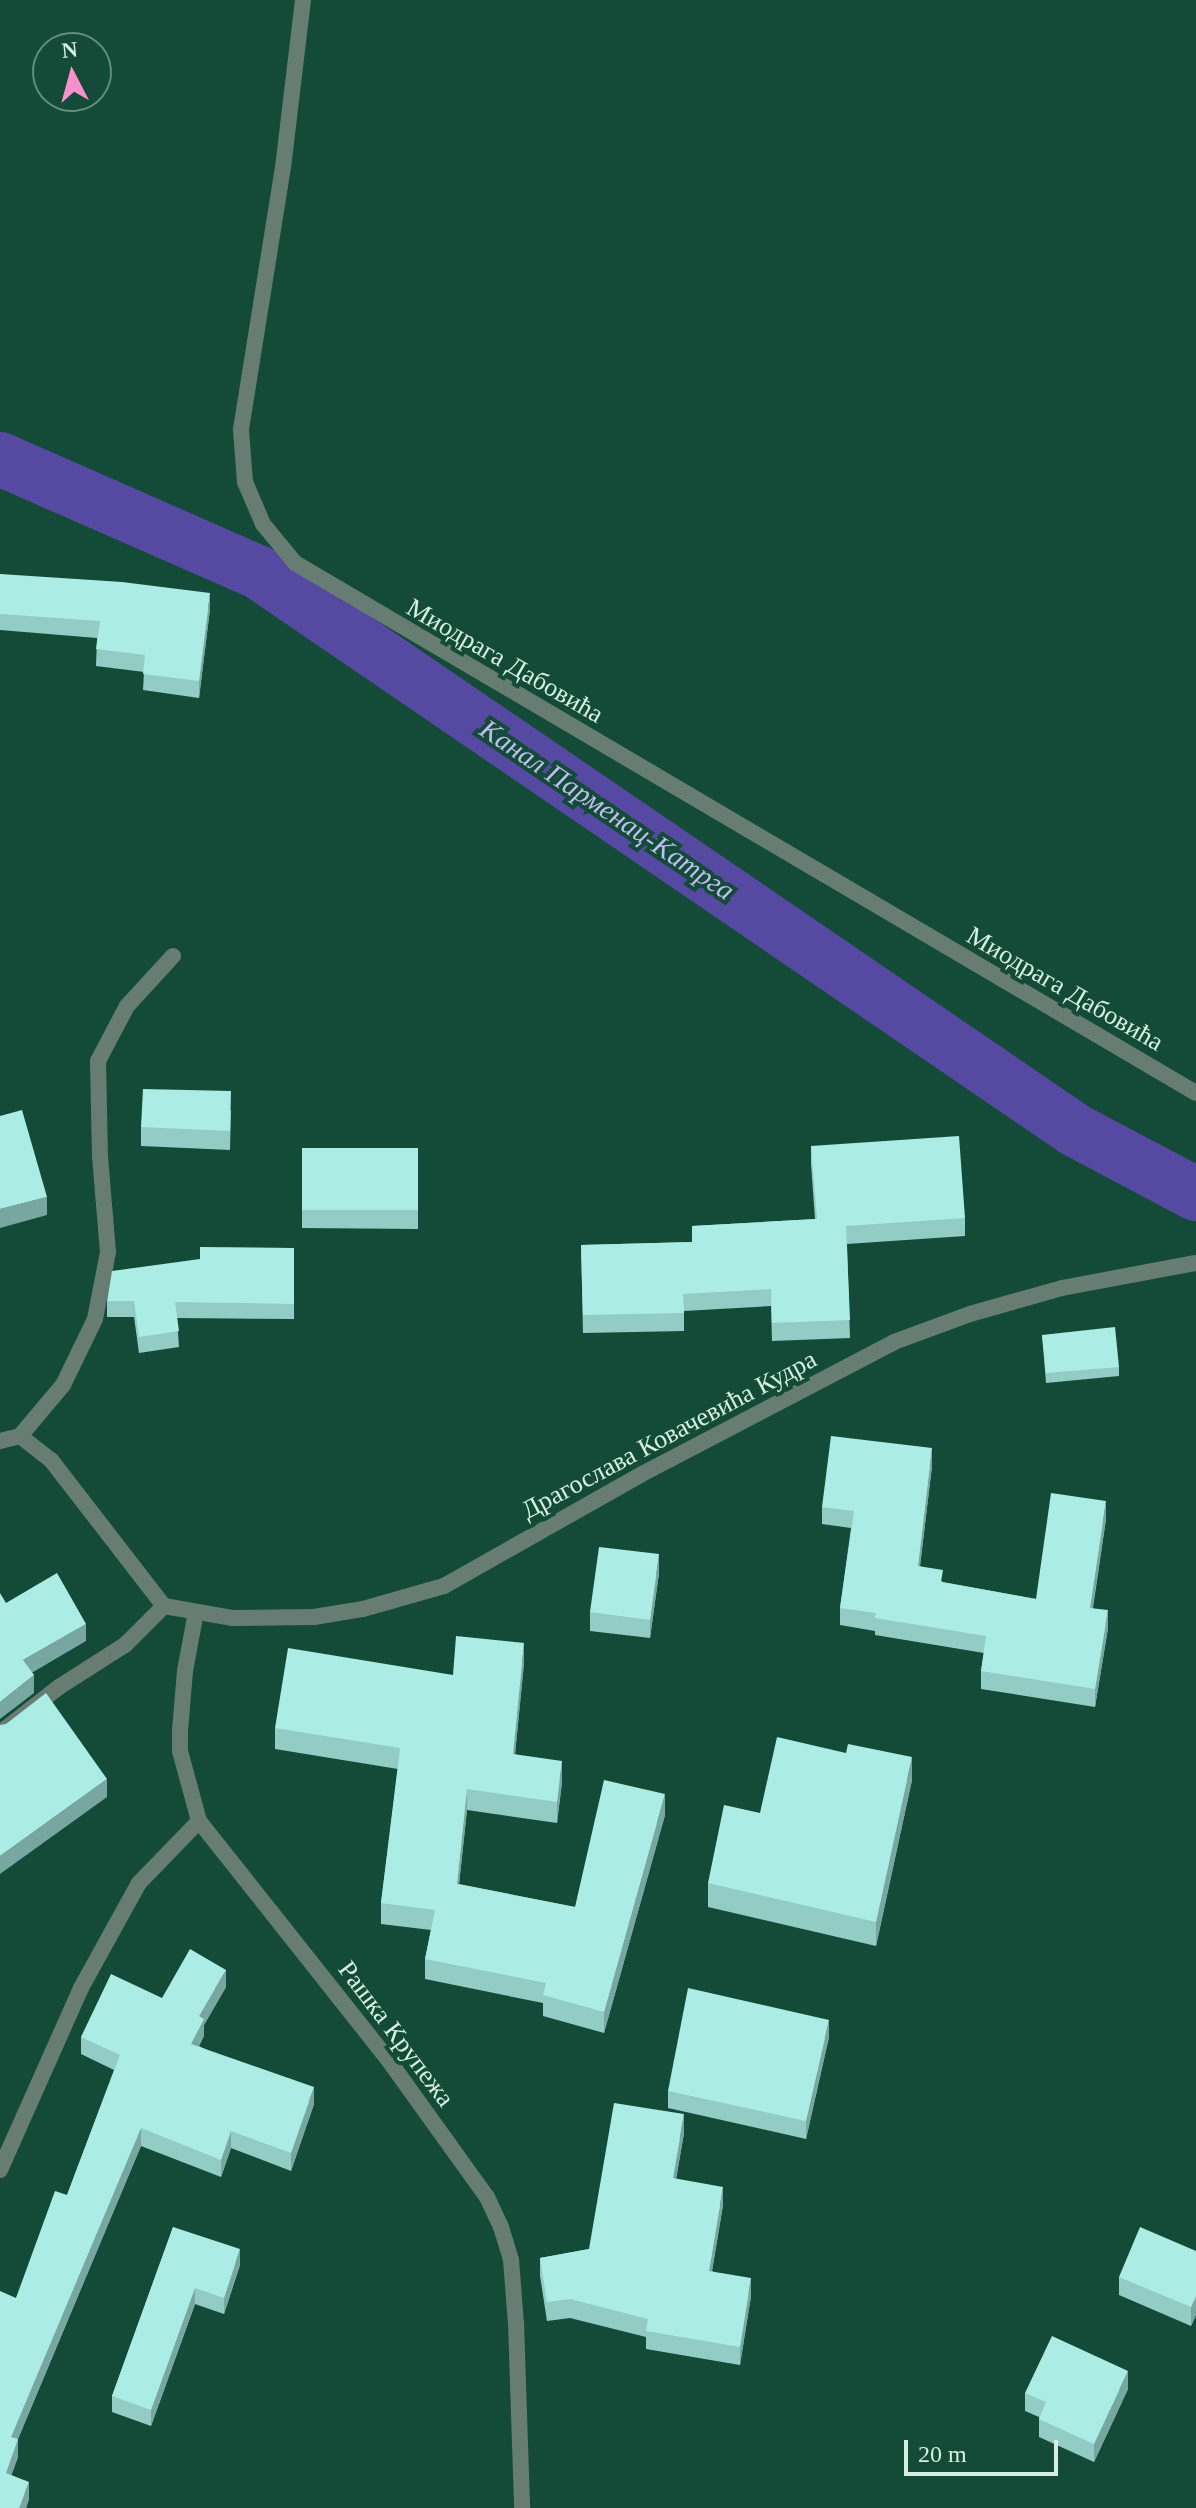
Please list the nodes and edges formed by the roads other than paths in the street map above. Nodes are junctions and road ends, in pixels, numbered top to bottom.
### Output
1 (303, 0) edge
2 (173, 956) dead end
3 (1196, 1093) edge
4 (1196, 1263) edge
5 (20, 1436) junction
6 (0, 1441) edge
7 (164, 1606) junction
8 (196, 1612) junction
9 (0, 1733) edge
10 (199, 1821) junction
11 (0, 2170) edge
12 (522, 2508) edge

1 - 3 street, Миодрага Дабовића
2 - 5 street
4 - 8 street, Драгослава Ковачевића Кудра
5 - 6 street
5 - 7 street
7 - 8 street, Драгослава Ковачевића Кудра
7 - 9 street
8 - 10 street, Рашка Крупежа
10 - 11 street
10 - 12 street, Рашка Крупежа

